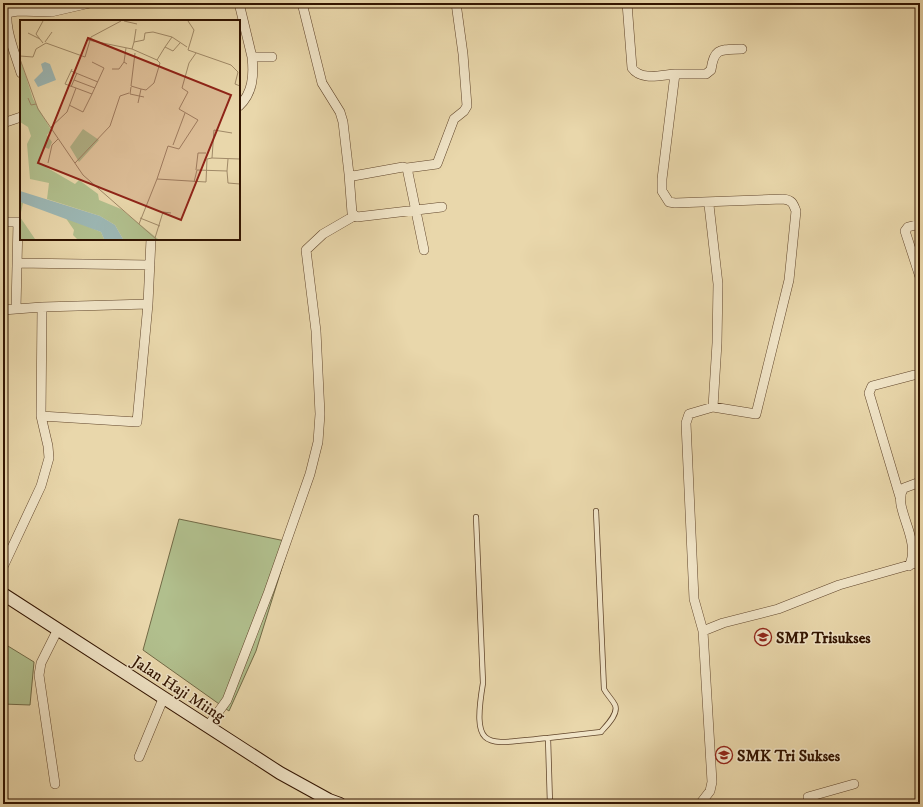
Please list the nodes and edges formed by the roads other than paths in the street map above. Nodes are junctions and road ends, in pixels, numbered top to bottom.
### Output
1 (8, 3) edge
2 (90, 3) edge
3 (239, 3) edge
4 (302, 3) edge
5 (456, 3) edge
6 (627, 3) edge
7 (6, 13) junction
8 (742, 49) dead end
9 (252, 57) junction
10 (272, 57) dead end
11 (20, 70) edge
12 (675, 74) junction
13 (240, 104) edge
14 (20, 117) edge
15 (3, 123) edge
16 (407, 168) junction
17 (349, 174) junction
18 (707, 202) junction
19 (442, 207) dead end
20 (416, 210) junction
21 (920, 213) edge
22 (354, 216) junction
23 (3, 222) edge
24 (19, 222) edge
25 (920, 224) edge
26 (151, 240) edge
27 (424, 250) dead end
28 (17, 263) junction
29 (150, 266) junction
30 (920, 277) edge
31 (148, 304) junction
32 (42, 307) junction
33 (16, 309) junction
34 (3, 310) edge
35 (914, 375) dead end
36 (713, 407) junction
37 (41, 416) junction
38 (920, 482) edge
39 (900, 497) junction
40 (596, 511) dead end
41 (476, 518) dead end
42 (920, 562) edge
43 (3, 566) edge
44 (909, 566) junction
45 (3, 594) edge
46 (58, 629) junction
47 (702, 632) junction
48 (163, 699) junction
49 (208, 726) junction
50 (548, 738) junction
51 (139, 757) dead end
52 (55, 784) dead end
53 (854, 784) dead end
54 (340, 804) edge
55 (550, 804) edge
56 (700, 804) edge
57 (810, 804) edge

1 - 7 street
2 - 7 street
3 - 9 street
4 - 17 street
5 - 16 street
6 - 12 street
7 - 11 street
8 - 12 street
9 - 10 street
9 - 13 street
12 - 18 street
14 - 15 street
16 - 17 street
16 - 20 street
17 - 22 street
18 - 36 street
18 - 36 street
19 - 20 street
20 - 22 street
20 - 27 street
21 - 25 street
22 - 49 street
23 - 24 street
24 - 28 street
25 - 30 street
26 - 29 street
28 - 29 street
28 - 33 street
29 - 31 street
31 - 32 street
31 - 37 street
32 - 33 street
32 - 37 street
33 - 34 street
35 - 39 street
36 - 47 street
37 - 43 street
38 - 39 street
39 - 44 street
40 - 50 lane
41 - 50 lane
42 - 44 street
44 - 47 street
45 - 46 main road, Jalan Haji Miing
46 - 48 main road, Jalan Haji Miing
46 - 52 street
47 - 56 street
48 - 49 main road, Jalan Haji Miing
48 - 51 street
49 - 54 main road, Jalan Haji Miing
50 - 55 lane
53 - 57 street

